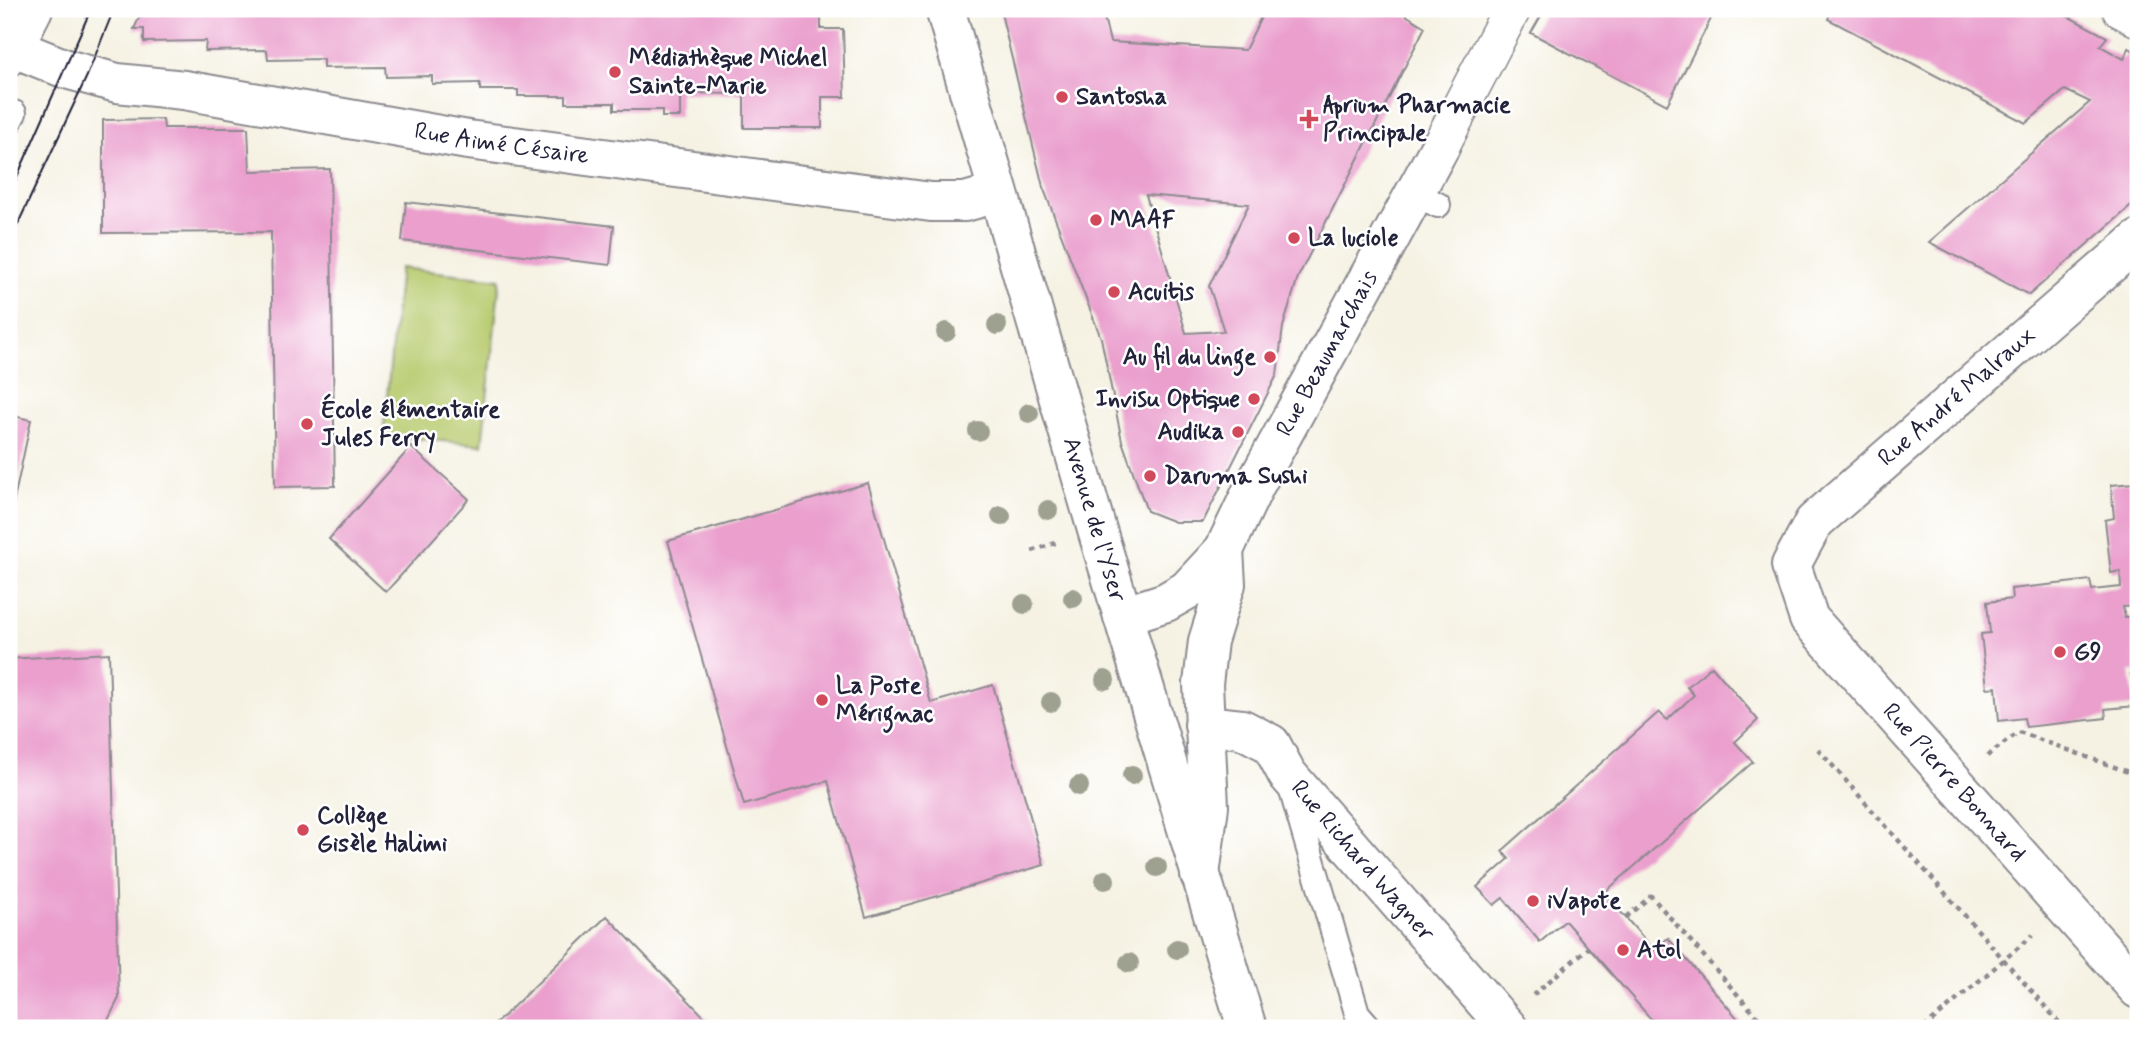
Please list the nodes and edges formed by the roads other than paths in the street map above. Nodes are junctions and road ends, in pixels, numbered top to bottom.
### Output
1 (33, 9) edge
2 (945, 9) edge
3 (1512, 9) edge
4 (2121, 9) edge
5 (2138, 18) edge
6 (10, 49) edge
7 (1441, 145) joint
8 (997, 192) junction
9 (2138, 240) edge
10 (1224, 550) junction
11 (1791, 565) joint
12 (1123, 616) junction
13 (1205, 725) junction
14 (1287, 774) junction
15 (1200, 875) junction
16 (2138, 989) edge
17 (1505, 1025) edge
18 (1247, 1028) edge
19 (1370, 1028) edge

1 - 6 street
2 - 8 street, Avenue de l'Yser
3 - 7 street, Rue Beaumarchais
4 - 5 street
6 - 8 street, Rue Aimé Césaire
7 - 10 street, Rue Beaumarchais
8 - 12 street, Avenue de l'Yser
9 - 11 street, Rue André Malraux
10 - 12 street, Rue Beaumarchais
10 - 13 street, Rue Beaumarchais
11 - 16 street, Rue Pierre Bonnard
12 - 15 street, Avenue de l'Yser
13 - 14 street, Rue Richard Wagner
13 - 15 street, Rue Beaumarchais
14 - 17 street, Rue Richard Wagner
14 - 19 lane
15 - 18 street, Avenue de l'Yser

